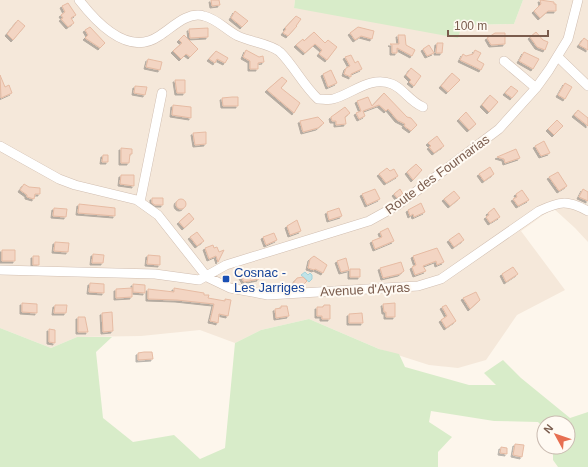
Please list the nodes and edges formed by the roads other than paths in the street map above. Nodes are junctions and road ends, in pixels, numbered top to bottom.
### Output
1 (79, 0) edge
2 (578, 0) edge
3 (558, 57) junction
4 (504, 62) dead end
5 (588, 86) edge
6 (536, 88) junction
7 (162, 93) dead end
8 (423, 107) dead end
9 (0, 146) edge
10 (140, 202) junction
11 (588, 211) edge
12 (0, 270) edge
13 (207, 277) junction

1 - 8 street
2 - 3 street, Route des Fournarias
3 - 5 street
3 - 6 street, Route des Fournarias
4 - 6 street
6 - 13 street, Route des Fournarias
7 - 10 street
9 - 10 street
10 - 13 street
11 - 13 street, Avenue d'Ayras
12 - 13 street, Avenue d'Ayras

